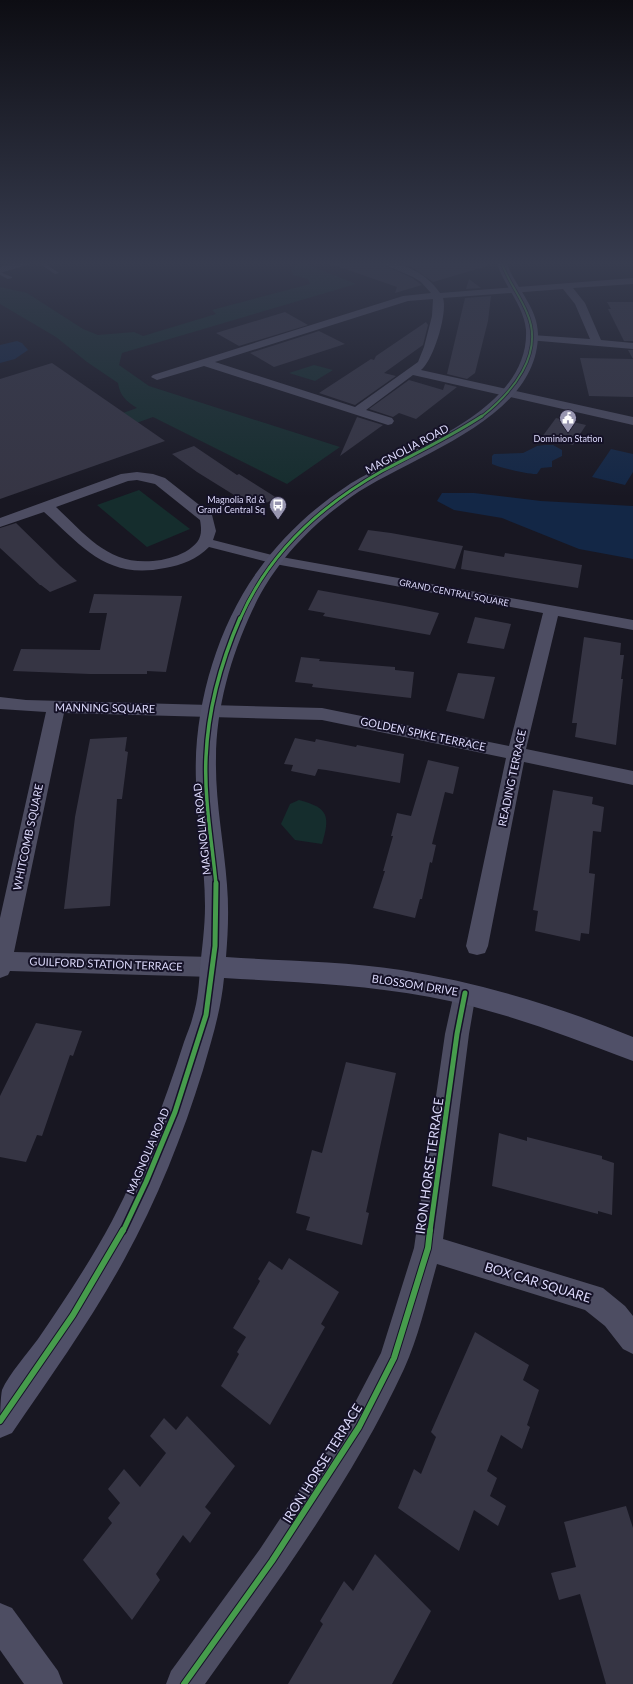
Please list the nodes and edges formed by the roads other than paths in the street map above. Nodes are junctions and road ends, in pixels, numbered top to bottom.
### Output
1 (274, 340) edge
2 (431, 340) edge
3 (532, 340) edge
4 (549, 340) edge
5 (595, 340) edge
6 (597, 344) junction
7 (633, 346) edge
8 (203, 362) junction
9 (413, 372) junction
10 (157, 376) dead end
11 (507, 394) junction
12 (357, 411) junction
13 (388, 421) dead end
14 (633, 421) edge
15 (46, 506) junction
16 (0, 524) edge
17 (206, 542) junction
18 (274, 560) junction
19 (551, 611) junction
20 (633, 625) edge
21 (0, 703) edge
22 (56, 706) junction
23 (210, 710) junction
24 (516, 754) junction
25 (633, 778) edge
26 (477, 946) dead end
27 (1, 964) edge
28 (212, 967) junction
29 (465, 993) junction
30 (633, 1049) edge
31 (428, 1248) junction
32 (633, 1339) edge
33 (0, 1421) edge
34 (0, 1620) edge
35 (45, 1684) edge
36 (184, 1684) edge

1 - 8 street
2 - 9 street
3 - 11 street, MAGNOLIA ROAD
4 - 6 street
5 - 6 street
6 - 7 street
8 - 10 street
8 - 12 street
9 - 11 street
9 - 12 street
11 - 14 street
11 - 18 street, MAGNOLIA ROAD
12 - 13 street
15 - 16 street
15 - 17 street
15 - 17 street
17 - 18 street
18 - 19 street, GRAND CENTRAL SQUARE
18 - 23 street, MAGNOLIA ROAD
19 - 20 street, GRAND CENTRAL SQUARE
19 - 24 street, READING TERRACE
21 - 22 street, MANNING SQUARE
22 - 23 street, MANNING SQUARE
22 - 27 street, WHITCOMB SQUARE
23 - 24 street, GOLDEN SPIKE TERRACE
23 - 28 street, MAGNOLIA ROAD
24 - 25 street, GOLDEN SPIKE TERRACE
24 - 26 street, READING TERRACE
27 - 28 street, GUILFORD STATION TERRACE
28 - 29 street, BLOSSOM DRIVE
28 - 33 street, MAGNOLIA ROAD
29 - 30 street, BLOSSOM DRIVE
29 - 31 street, IRON HORSE TERRACE
31 - 32 street, BOX CAR SQUARE
31 - 36 street, IRON HORSE TERRACE
34 - 35 street

